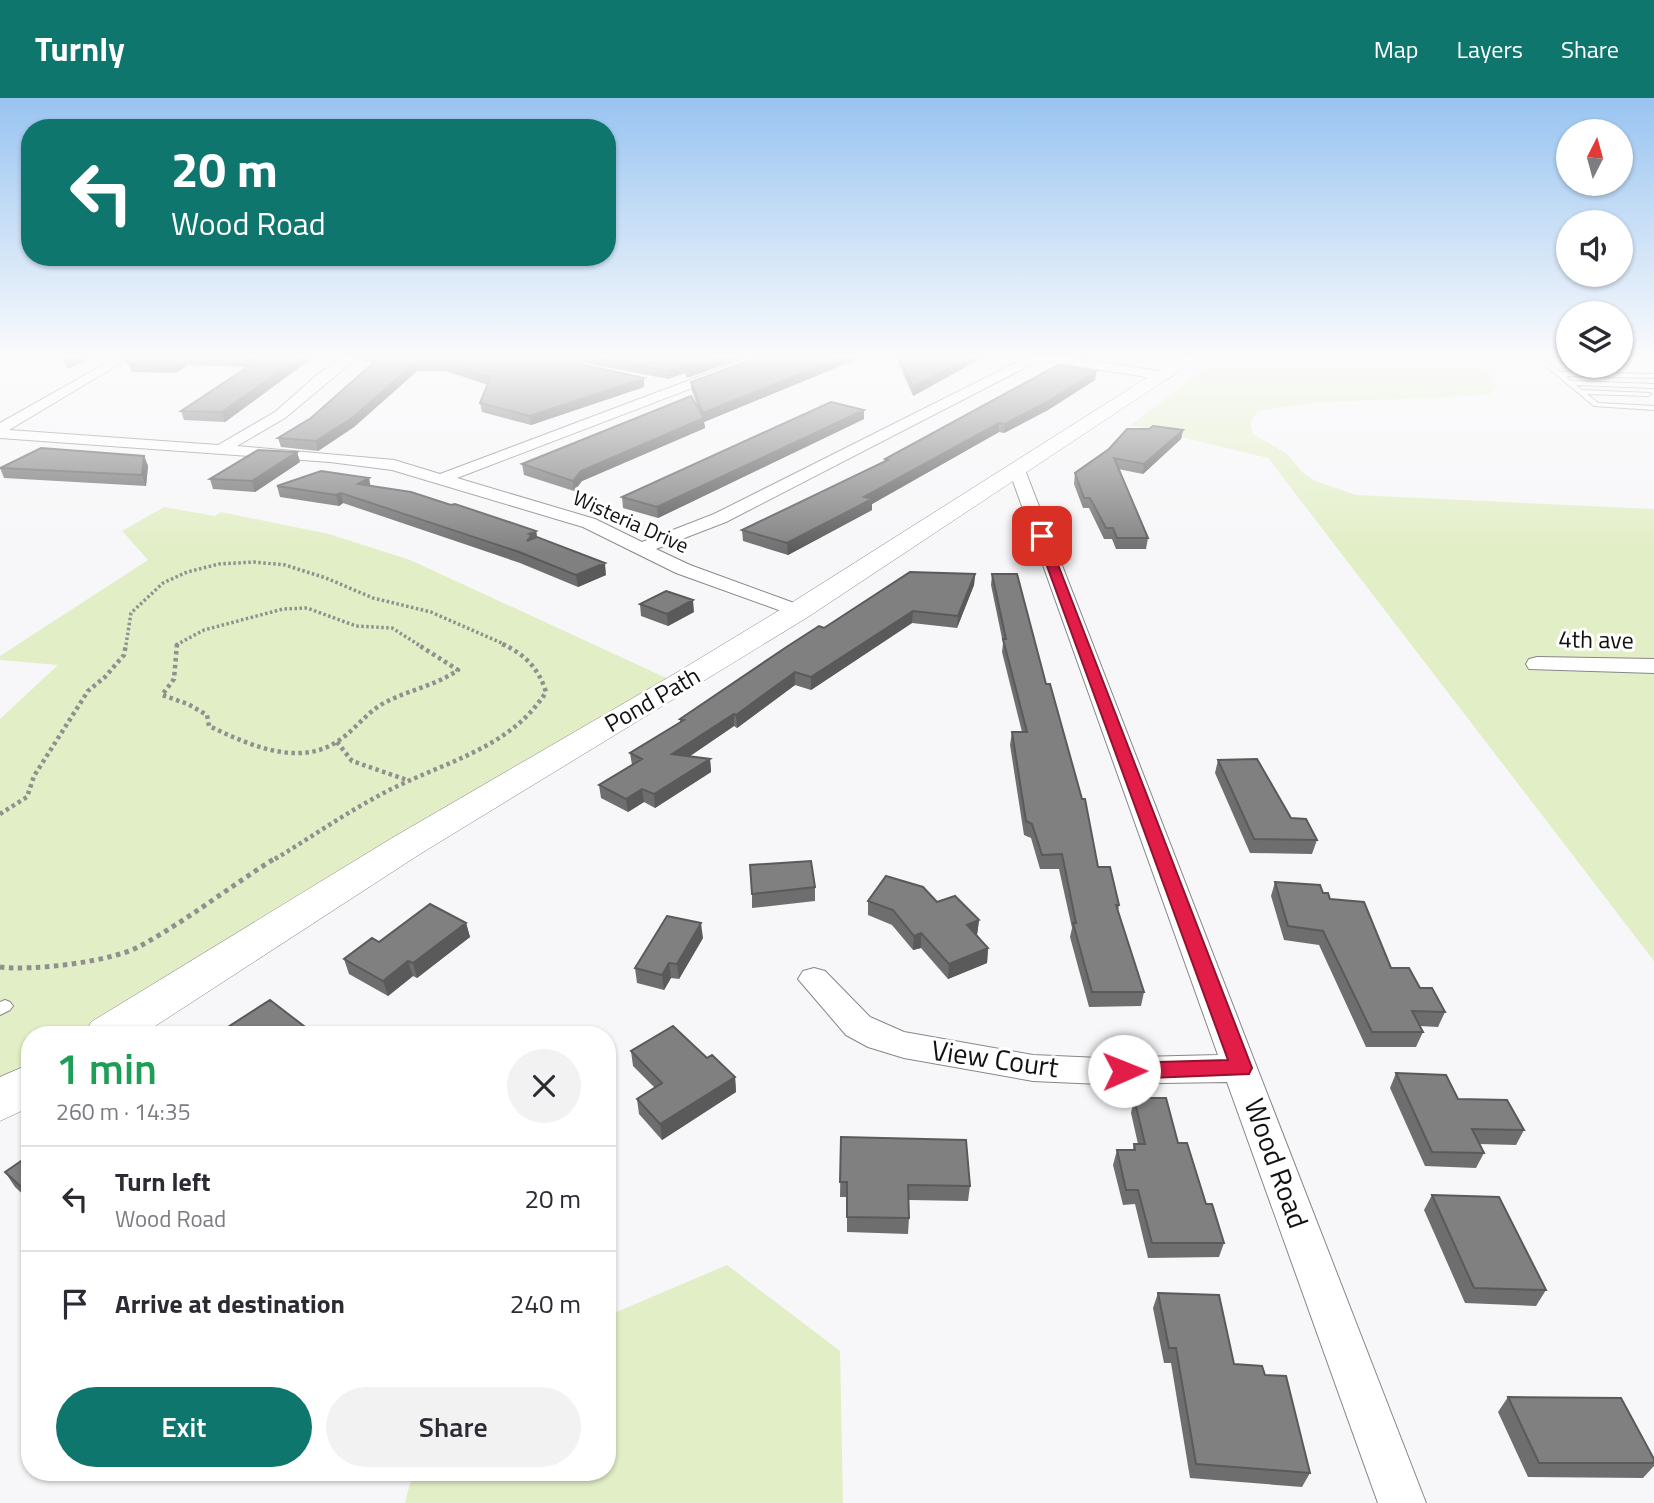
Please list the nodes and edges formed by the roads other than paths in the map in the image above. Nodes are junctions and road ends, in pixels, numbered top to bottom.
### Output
1 (16, 423) edge
2 (267, 423) edge
3 (587, 423) edge
4 (906, 423) edge
5 (1091, 423) edge
6 (0, 432) edge
7 (221, 449) junction
8 (1017, 470) junction
9 (443, 478) junction
10 (642, 548) junction
11 (798, 611) junction
12 (1537, 664) dead end
13 (1654, 666) edge
14 (814, 979) dead end
15 (121, 1026) edge
16 (1242, 1068) junction
17 (21, 1088) edge
18 (0, 1101) edge
19 (1402, 1503) edge

1 - 6 street
2 - 7 street
3 - 9 street
4 - 10 street
5 - 8 street, Pond Path
6 - 7 street, Wisteria Drive
7 - 9 street, Wisteria Drive
8 - 11 street, Pond Path
8 - 16 street, Wood Road
9 - 10 street, Wisteria Drive
10 - 11 street, Wisteria Drive
11 - 15 street, Pond Path
12 - 13 street, 4th ave
14 - 16 street, View Court
16 - 19 street, Wood Road
17 - 18 street

